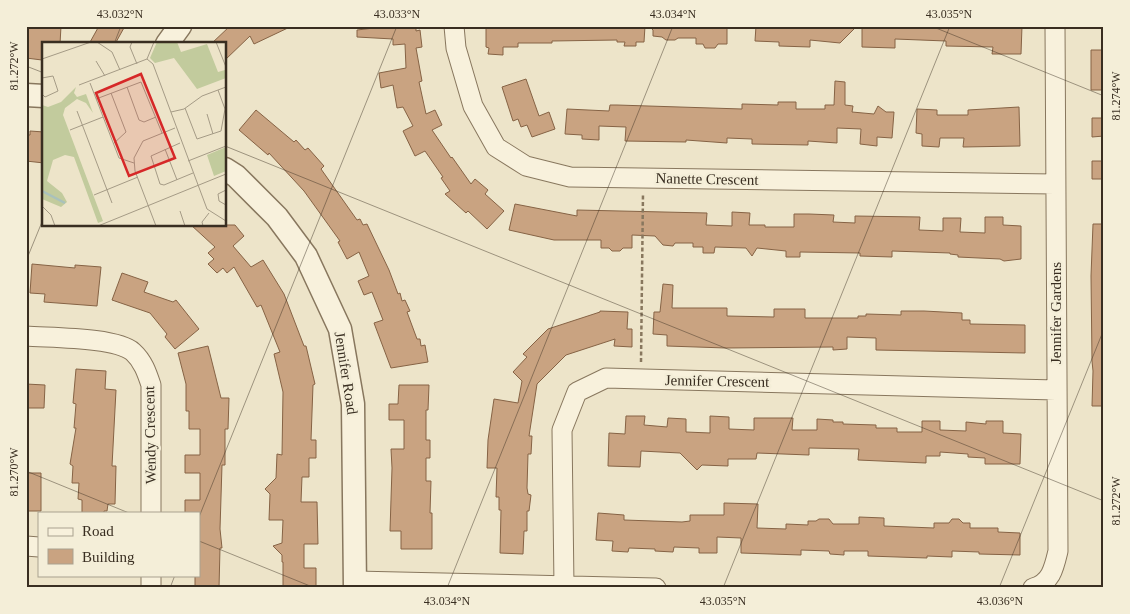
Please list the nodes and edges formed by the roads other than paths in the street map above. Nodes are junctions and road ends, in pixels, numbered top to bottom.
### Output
1 (180, 26) edge
2 (454, 26) edge
3 (1054, 26) edge
4 (168, 42) edge
5 (26, 95) edge
6 (42, 96) edge
7 (226, 169) edge
8 (1055, 184) junction
9 (26, 336) edge
10 (1056, 390) junction
11 (151, 512) edge
12 (355, 584) edge
13 (564, 586) junction
14 (656, 588) edge
15 (1033, 588) edge

1 - 4 street
2 - 8 street, Nanette Crescent
3 - 8 street, Jennifer Gardens
5 - 6 street
7 - 12 street, Jennifer Road
8 - 10 street, Jennifer Gardens
9 - 11 street, Wendy Crescent
10 - 13 street, Jennifer Crescent
10 - 15 street, Jennifer Gardens
12 - 13 street
13 - 14 street

